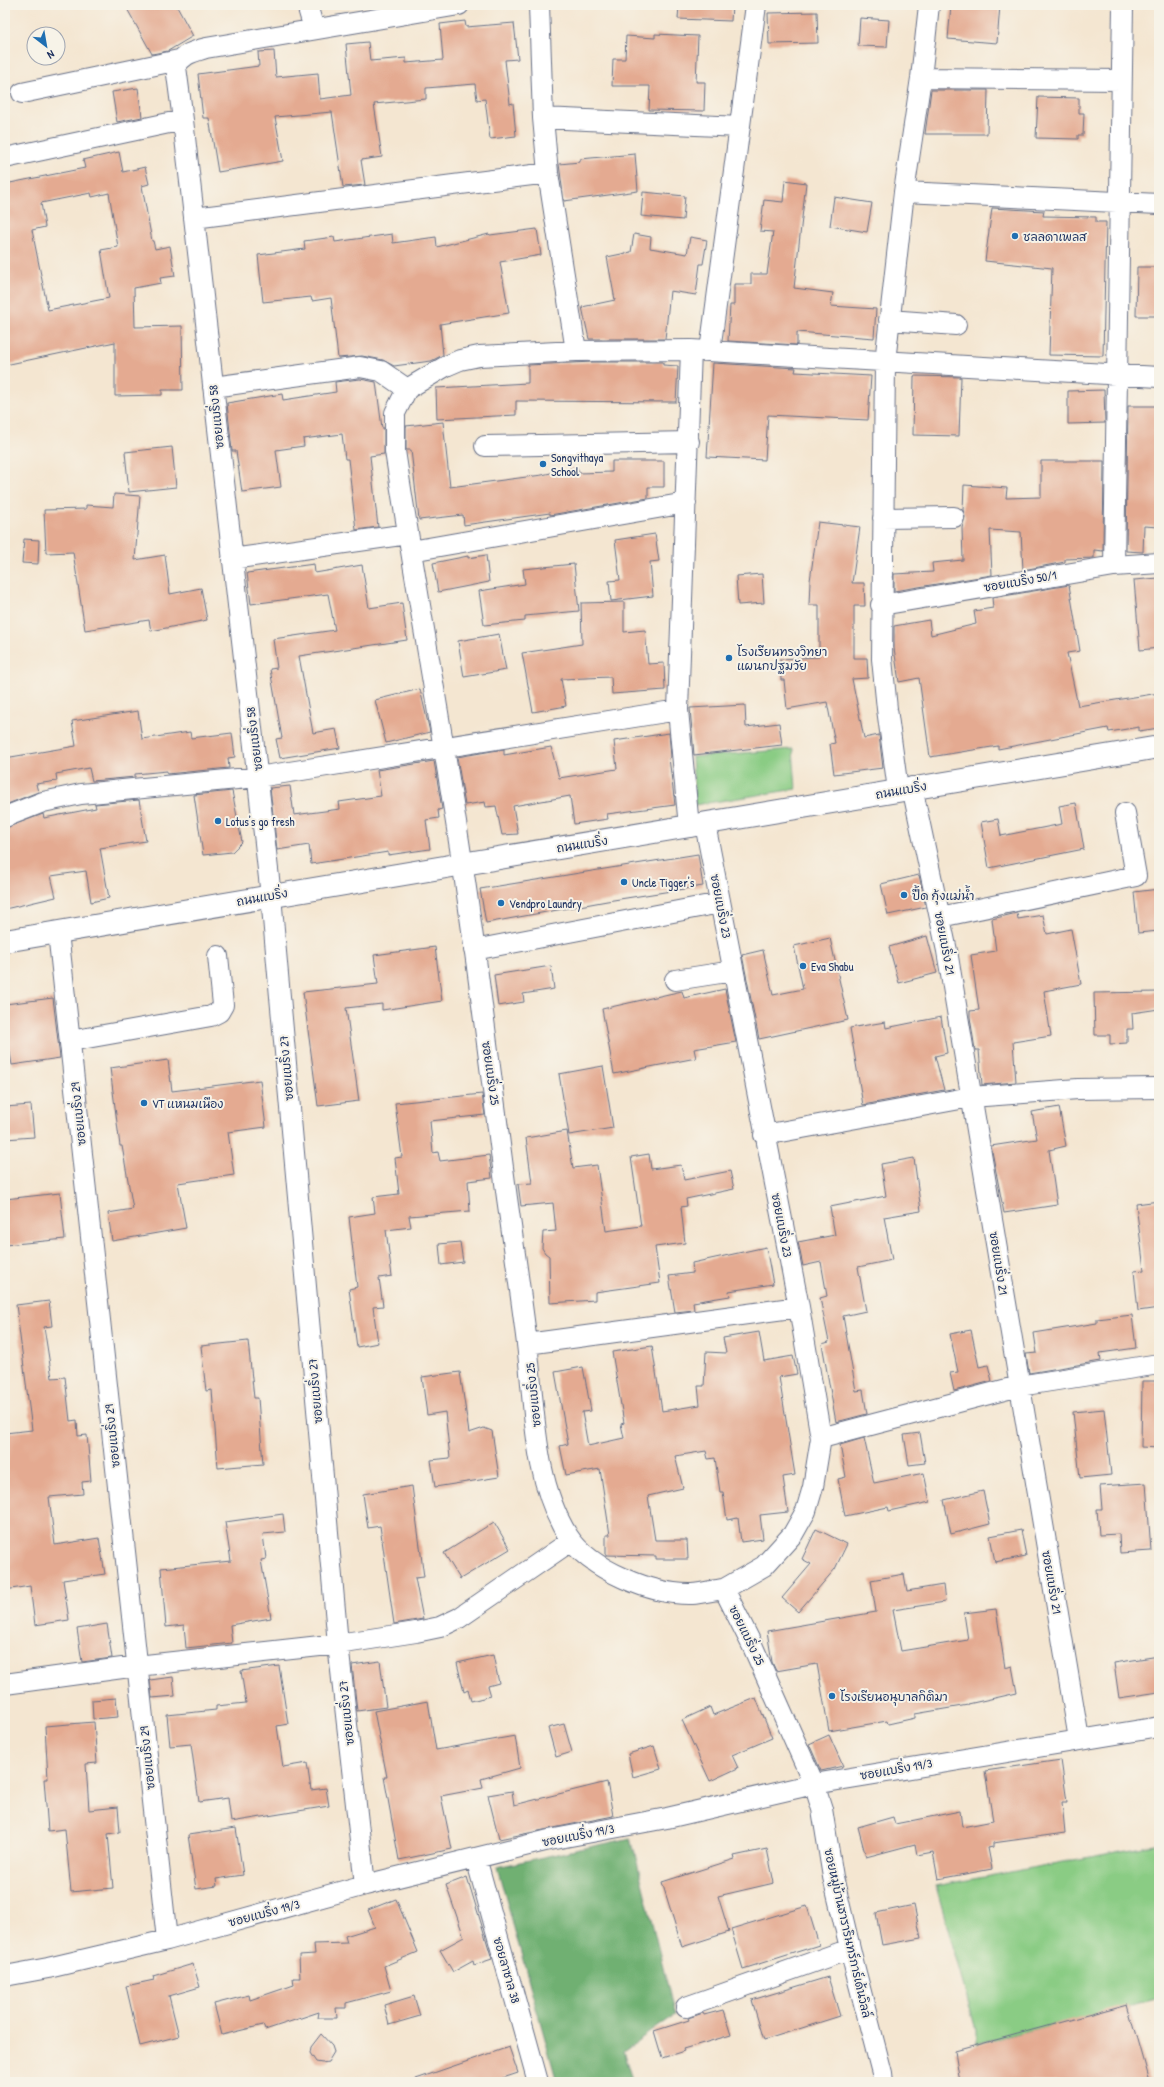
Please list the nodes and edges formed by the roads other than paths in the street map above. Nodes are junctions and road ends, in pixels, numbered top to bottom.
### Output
1 (306, 5) edge
2 (460, 5) edge
3 (539, 5) edge
4 (756, 5) edge
5 (929, 5) edge
6 (1123, 5) edge
7 (314, 29) junction
8 (179, 60) junction
9 (921, 78) junction
10 (1121, 80) junction
11 (22, 93) dead end
12 (543, 118) junction
13 (183, 120) junction
14 (740, 127) junction
15 (5, 158) edge
16 (548, 174) junction
17 (904, 192) junction
18 (1121, 201) junction
19 (1159, 204) edge
20 (194, 218) junction
21 (889, 320) junction
22 (956, 325) dead end
23 (576, 351) junction
24 (701, 351) junction
25 (885, 362) junction
26 (1117, 376) junction
27 (1159, 377) edge
28 (213, 387) junction
29 (407, 389) junction
30 (689, 442) junction
31 (485, 446) dead end
32 (686, 503) junction
33 (954, 517) dead end
34 (883, 518) junction
35 (409, 542) junction
36 (232, 559) junction
37 (1159, 563) edge
38 (1114, 566) junction
39 (881, 605) junction
40 (678, 710) junction
41 (444, 746) junction
42 (1159, 747) edge
43 (258, 777) junction
44 (905, 789) junction
45 (1125, 813) dead end
46 (5, 817) edge
47 (697, 826) junction
48 (462, 864) junction
49 (271, 896) junction
50 (720, 904) junction
51 (940, 917) junction
52 (58, 932) junction
53 (5, 941) edge
54 (474, 950) junction
55 (218, 956) dead end
56 (733, 971) junction
57 (675, 980) dead end
58 (70, 1041) junction
59 (1159, 1088) edge
60 (971, 1097) junction
61 (764, 1135) junction
62 (799, 1307) junction
63 (527, 1344) junction
64 (1159, 1364) edge
65 (1019, 1386) junction
66 (822, 1438) junction
67 (571, 1541) junction
68 (724, 1589) junction
69 (338, 1644) junction
70 (137, 1666) junction
71 (5, 1684) edge
72 (1159, 1727) edge
73 (1079, 1739) junction
74 (814, 1784) junction
75 (476, 1858) junction
76 (365, 1885) junction
77 (167, 1940) junction
78 (850, 1948) junction
79 (5, 1976) edge
80 (686, 2007) dead end
81 (538, 2082) edge
82 (883, 2082) edge

1 - 7 street
2 - 7 street
3 - 12 street
4 - 14 street, ซอยแบริ่ง 23
5 - 9 street, ซอยแบริ่ง 21
6 - 10 street
7 - 8 street
8 - 11 street
8 - 13 street, ซอยแบริ่ง 58
9 - 10 street
9 - 17 street, ซอยแบริ่ง 21
10 - 18 street
12 - 14 street
12 - 16 street
13 - 15 street
13 - 20 street, ซอยแบริ่ง 58
14 - 24 street, ซอยแบริ่ง 23
16 - 20 street
16 - 23 street
17 - 18 street
17 - 21 street, ซอยแบริ่ง 21
18 - 19 street
18 - 26 street
20 - 28 street, ซอยแบริ่ง 58
21 - 22 street
21 - 25 street, ซอยแบริ่ง 21
23 - 24 street
23 - 29 street
24 - 25 street
24 - 30 street, ซอยแบริ่ง 23
25 - 26 street
25 - 34 street, ซอยแบริ่ง 21
26 - 27 street
26 - 38 street
28 - 29 street
28 - 36 street, ซอยแบริ่ง 58
29 - 35 street, ซอยแบริ่ง 25
30 - 31 street
30 - 32 street, ซอยแบริ่ง 23
32 - 35 street
32 - 40 street, ซอยแบริ่ง 23
33 - 34 street
34 - 39 street, ซอยแบริ่ง 21
35 - 36 street
35 - 41 street, ซอยแบริ่ง 25
36 - 43 street, ซอยแบริ่ง 58
37 - 38 street, ซอยแบริ่ง 50/1
38 - 39 street, ซอยแบริ่ง 50/1
39 - 44 street, ซอยแบริ่ง 21
40 - 41 street
40 - 47 street, ซอยแบริ่ง 23
41 - 43 street
41 - 48 street, ซอยแบริ่ง 25
42 - 44 main road, ถนนแบริ่ง
43 - 46 street
43 - 49 street, ซอยแบริ่ง 58
44 - 47 main road, ถนนแบริ่ง
44 - 51 street, ซอยแบริ่ง 21
45 - 51 street
47 - 48 main road, ถนนแบริ่ง
47 - 50 street, ซอยแบริ่ง 23
48 - 49 main road, ถนนแบริ่ง
48 - 54 street, ซอยแบริ่ง 25
49 - 52 main road, ถนนแบริ่ง
49 - 69 street, ซอยแบริ่ง 27
50 - 54 street
50 - 56 street, ซอยแบริ่ง 23
51 - 60 street, ซอยแบริ่ง 21
52 - 53 main road, ถนนแบริ่ง
52 - 58 street, ซอยแบริ่ง 29
54 - 63 street, ซอยแบริ่ง 25
55 - 58 street
56 - 57 street
56 - 61 street, ซอยแบริ่ง 23
58 - 70 street, ซอยแบริ่ง 29
59 - 60 street
60 - 61 street
60 - 65 street, ซอยแบริ่ง 21
61 - 62 street, ซอยแบริ่ง 23
62 - 63 street
62 - 66 street, ซอยแบริ่ง 23
63 - 67 street, ซอยแบริ่ง 25
64 - 65 street
65 - 66 street
65 - 73 street, ซอยแบริ่ง 21
66 - 68 street, ซอยแบริ่ง 23
67 - 68 street, ซอยแบริ่ง 25
67 - 69 street
68 - 74 street, ซอยแบริ่ง 25
69 - 70 street
69 - 76 street, ซอยแบริ่ง 27
70 - 71 street
70 - 77 street, ซอยแบริ่ง 29
72 - 73 street, ซอยแบริ่ง 19/3
73 - 74 street, ซอยแบริ่ง 19/3
74 - 75 street, ซอยแบริ่ง 19/3
74 - 78 street, ซอยหมู่บ้านธารารินทร์การ์เด้นวิลล์
75 - 76 street, ซอยแบริ่ง 19/3
75 - 81 street, ซอยลาซาล 38
76 - 77 street, ซอยแบริ่ง 19/3
77 - 79 street, ซอยแบริ่ง 19/3
78 - 80 street
78 - 82 street, ซอยหมู่บ้านธารารินทร์การ์เด้นวิลล์

